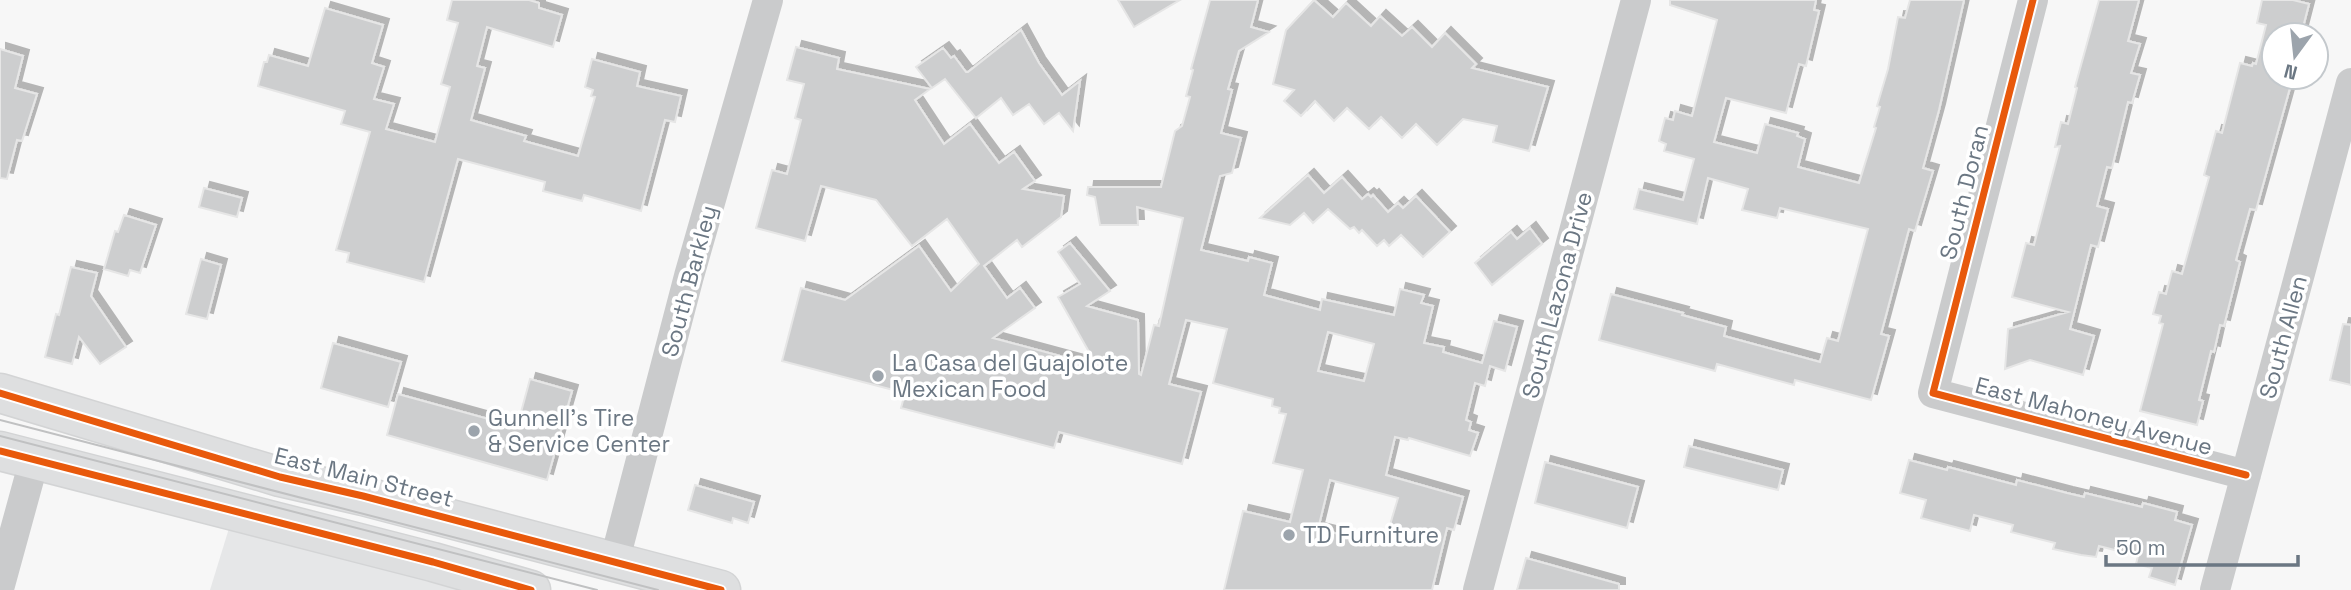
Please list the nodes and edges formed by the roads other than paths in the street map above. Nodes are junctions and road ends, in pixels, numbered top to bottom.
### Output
1 (768, 0) edge
2 (1636, 0) edge
3 (2033, 0) edge
4 (2351, 83) edge
5 (0, 393) edge
6 (1933, 393) joint
7 (17, 456) edge
8 (2246, 475) junction
9 (614, 562) junction
10 (0, 585) edge
11 (531, 590) edge
12 (721, 590) edge
13 (1478, 590) edge
14 (2215, 590) edge

1 - 9 street, South Barkley
2 - 13 street, South Lazona Drive
3 - 6 street, South Doran
4 - 8 street, South Allen
5 - 9 main road, East Main Street
6 - 8 street, East Mahoney Avenue
7 - 10 street
7 - 11 main road
8 - 14 street, South Allen
9 - 12 main road, East Main Street

